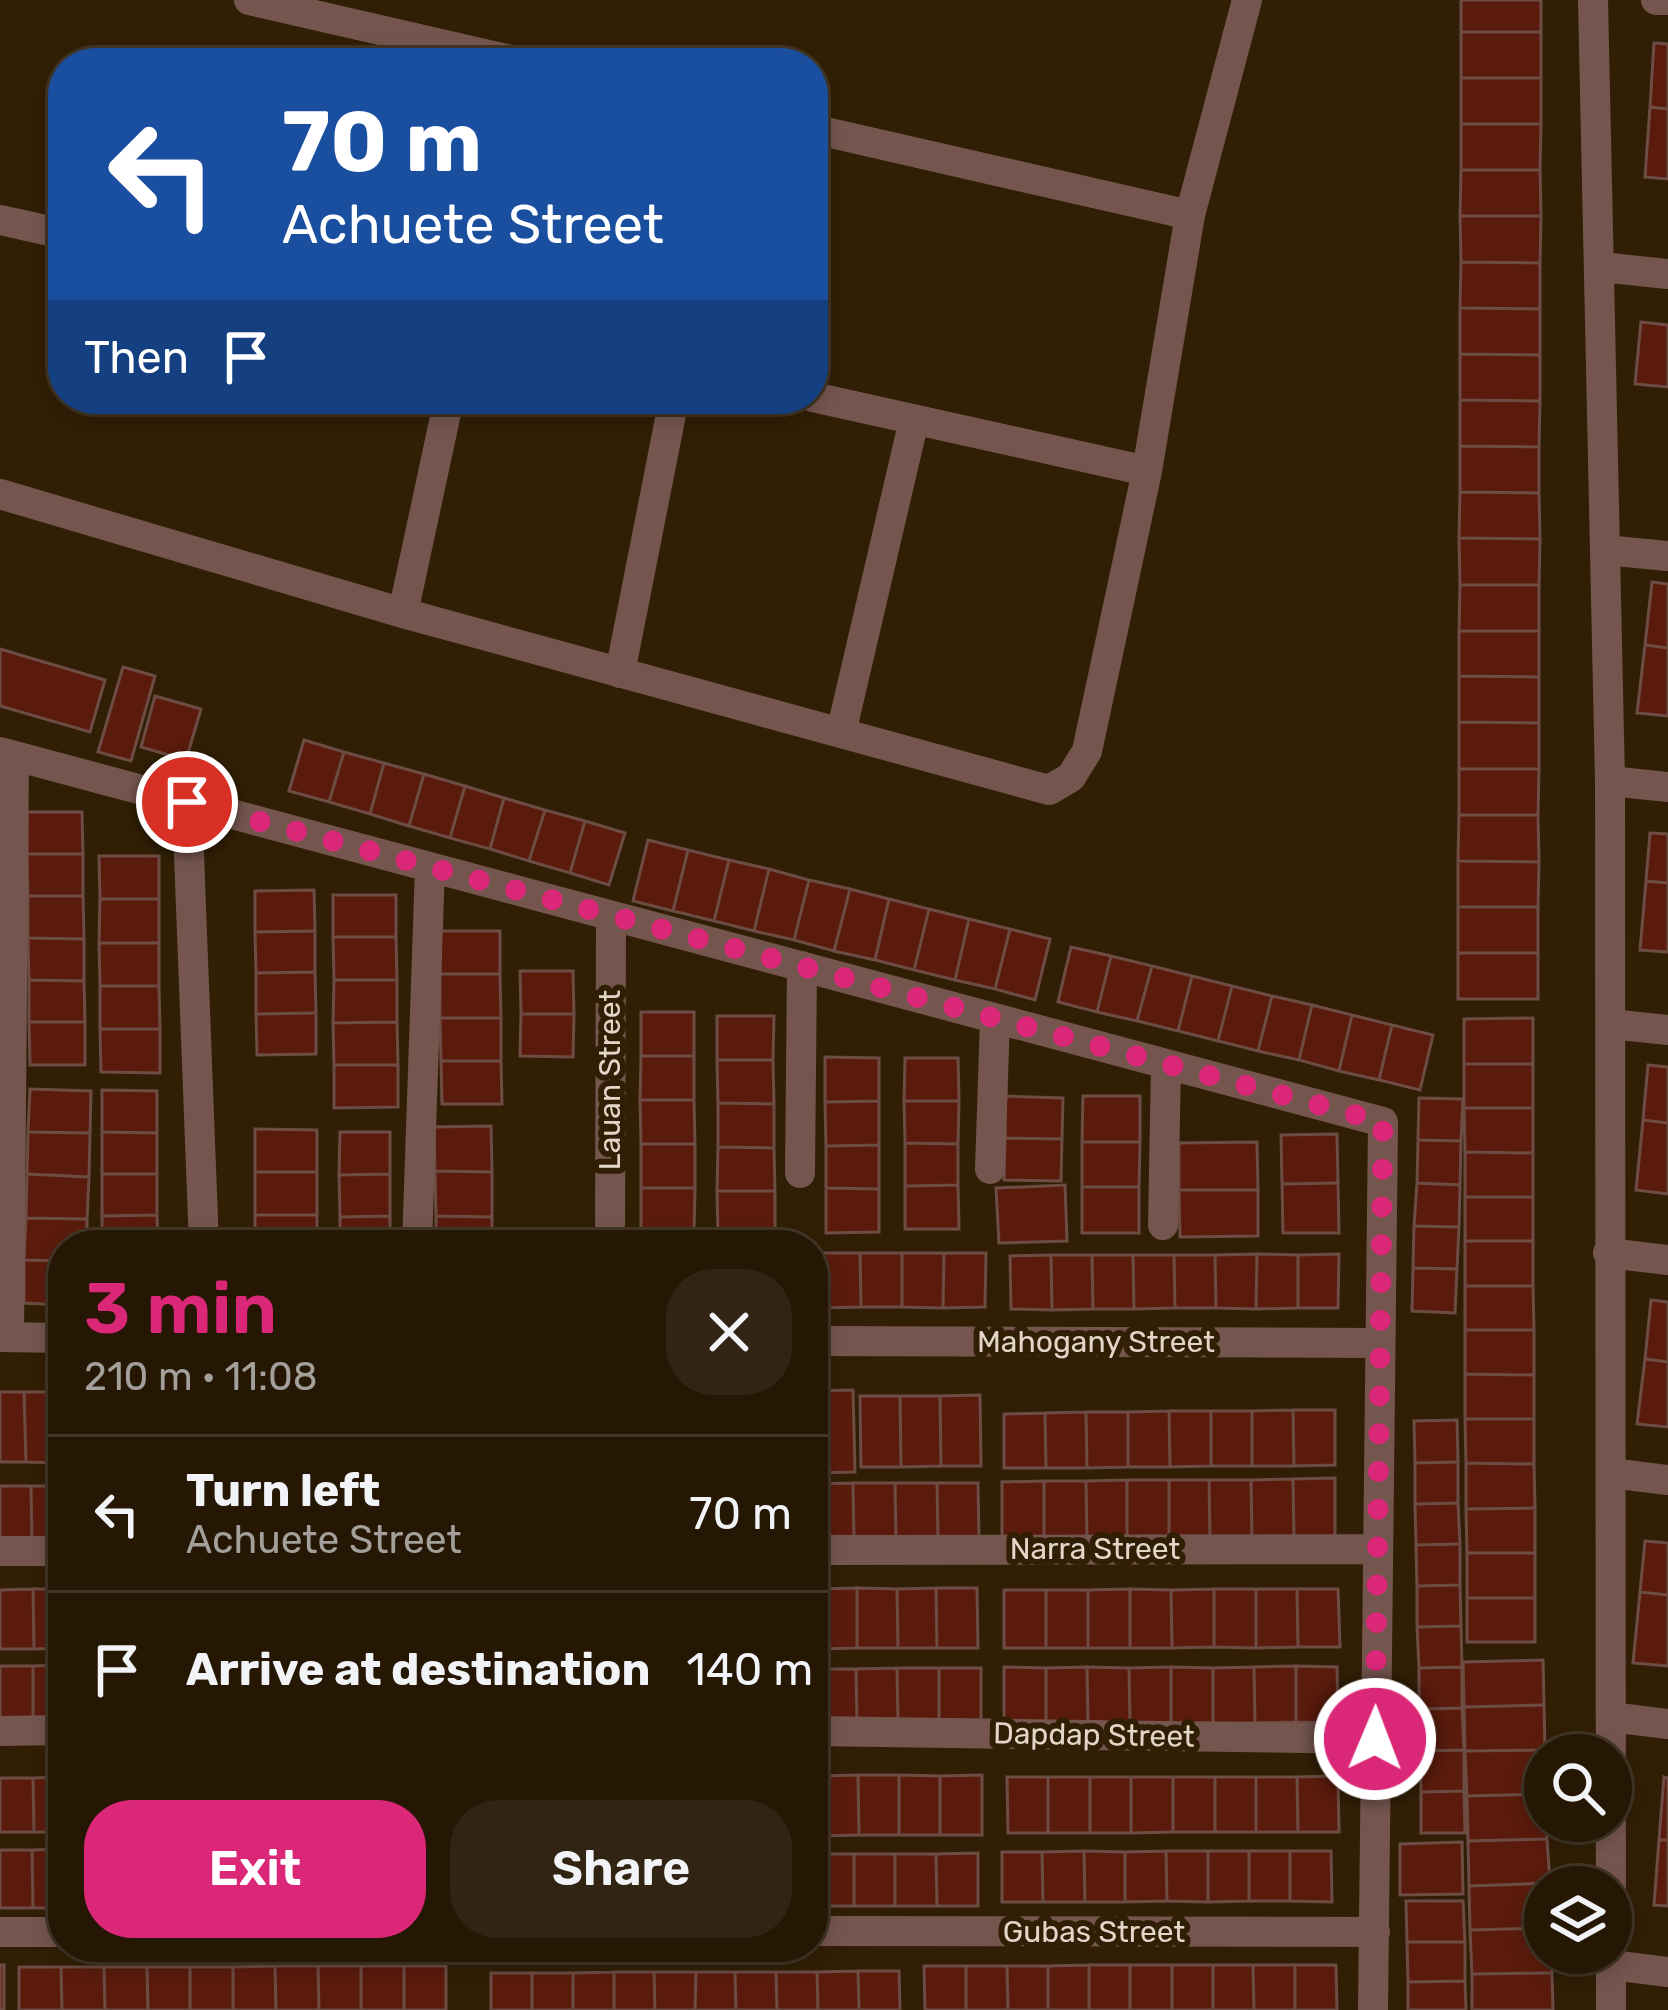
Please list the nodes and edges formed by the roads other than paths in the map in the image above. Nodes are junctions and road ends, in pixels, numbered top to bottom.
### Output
1 (249, 0) edge
2 (1247, 0) edge
3 (1594, 0) edge
4 (1656, 0) edge
5 (1668, 0) edge
6 (459, 48) edge
7 (828, 132) edge
8 (1190, 215) junction
9 (0, 220) edge
10 (48, 230) edge
11 (1601, 267) junction
12 (1668, 274) edge
13 (828, 400) edge
14 (446, 414) edge
15 (671, 414) edge
16 (914, 420) junction
17 (1147, 471) junction
18 (0, 494) edge
19 (1605, 550) junction
20 (1668, 556) edge
21 (403, 613) junction
22 (620, 673) junction
23 (841, 733) junction
24 (7, 754) edge
25 (1610, 781) junction
26 (1668, 787) edge
27 (187, 802) junction
28 (430, 867) junction
29 (611, 916) junction
30 (802, 966) junction
31 (994, 1018) junction
32 (1611, 1024) junction
33 (1668, 1030) edge
34 (1166, 1064) junction
35 (990, 1169) dead end
36 (800, 1173) dead end
37 (1163, 1226) dead end
38 (203, 1230) edge
39 (418, 1230) edge
40 (610, 1230) edge
41 (1608, 1253) junction
42 (1668, 1261) edge
43 (4, 1337) edge
44 (48, 1338) edge
45 (828, 1341) edge
46 (1379, 1343) junction
47 (1611, 1473) junction
48 (1668, 1480) edge
49 (1377, 1549) junction
50 (828, 1550) edge
51 (0, 1551) edge
52 (48, 1551) edge
53 (1611, 1717) junction
54 (1668, 1724) edge
55 (48, 1730) edge
56 (0, 1731) edge
57 (828, 1731) edge
58 (1375, 1739) junction
59 (1612, 1866) edge
60 (828, 1931) edge
61 (0, 1932) edge
62 (48, 1932) edge
63 (1375, 1932) junction
64 (1632, 1968) edge
65 (1668, 1972) edge
66 (1612, 1974) edge
67 (1373, 2010) edge
68 (1611, 2010) edge

1 - 6 street
2 - 8 street
3 - 11 street
4 - 5 street
7 - 8 street
8 - 17 street
9 - 10 street
11 - 12 street
11 - 19 street
13 - 16 street
14 - 21 street
15 - 22 street
16 - 17 street
16 - 23 street
17 - 23 street
18 - 21 street
19 - 20 street
19 - 25 street
21 - 22 street
22 - 23 street
24 - 27 street
24 - 43 street
25 - 26 street
25 - 32 street
27 - 28 street
27 - 38 street
28 - 29 street
28 - 39 street
29 - 30 street
29 - 40 street, Lauan Street
30 - 31 street
30 - 36 street
31 - 34 street
31 - 35 street
32 - 33 street
32 - 41 street
34 - 37 street
34 - 46 street
41 - 42 street
41 - 47 street
43 - 44 street
45 - 46 street, Mahogany Street
46 - 49 street
47 - 48 street
47 - 53 street
49 - 50 street, Narra Street
49 - 58 street
51 - 52 street
53 - 54 street
53 - 59 street
55 - 56 street
57 - 58 street, Dapdap Street
58 - 63 street
60 - 63 street, Gubas Street
61 - 62 street
63 - 67 street
64 - 65 street
66 - 68 street

